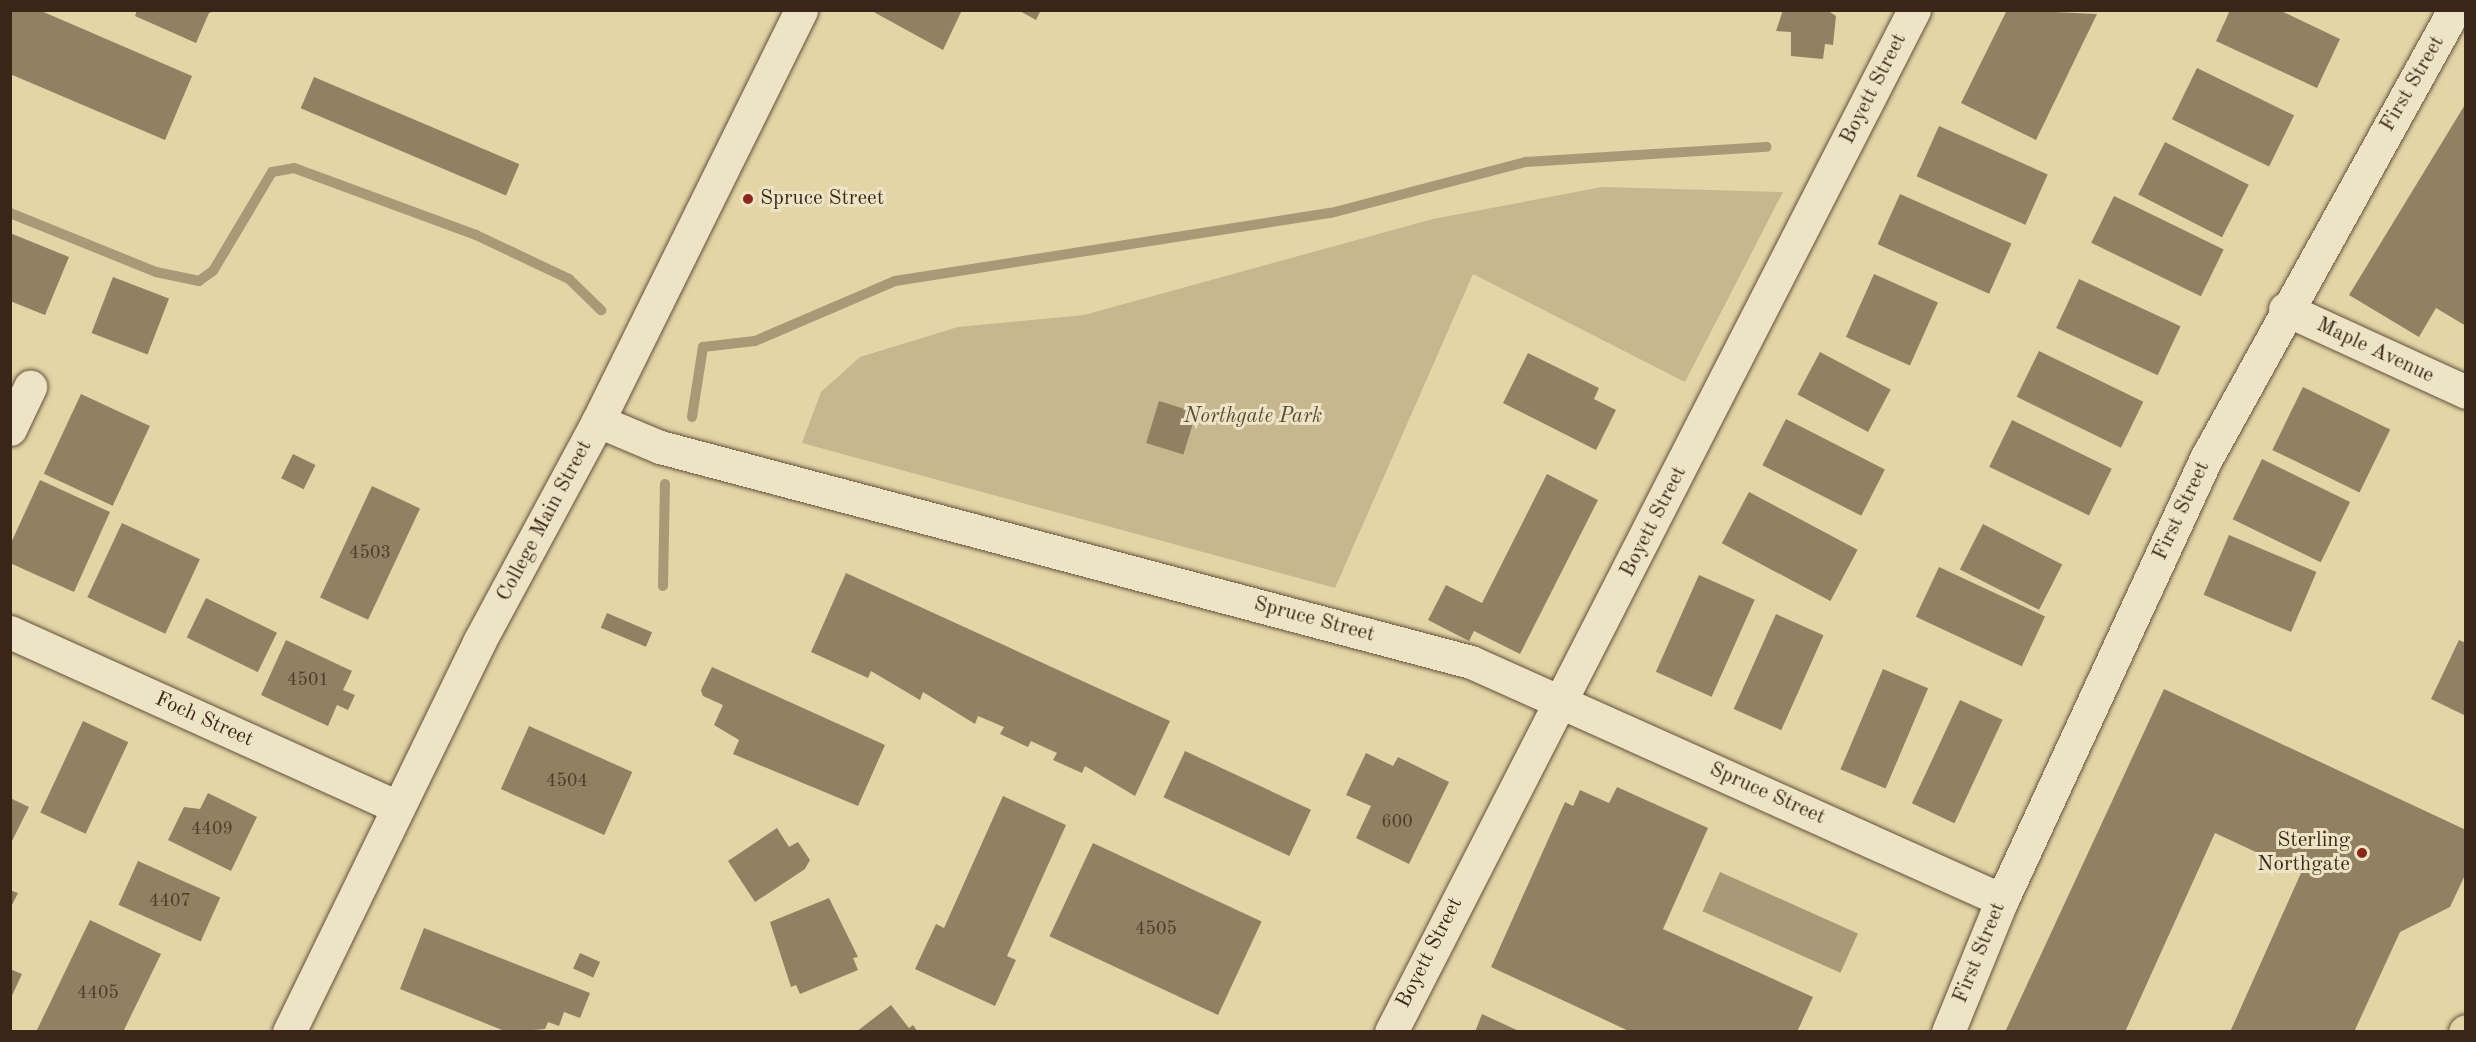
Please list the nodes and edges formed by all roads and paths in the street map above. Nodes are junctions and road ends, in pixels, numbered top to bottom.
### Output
1 (801, 10) edge
2 (1914, 10) edge
3 (2454, 10) edge
4 (2285, 309) junction
5 (30, 387) dead end
6 (2466, 392) edge
7 (598, 422) junction
8 (10, 429) edge
9 (10, 632) edge
10 (1562, 702) junction
11 (397, 807) junction
12 (2002, 900) junction
13 (289, 1032) edge
14 (1391, 1032) edge
15 (1948, 1032) edge

1 - 7 street, College Main Street
2 - 10 street, Boyett Street
3 - 4 street, First Street
4 - 6 street, Maple Avenue
4 - 12 street, First Street
5 - 8 street
7 - 10 street, Spruce Street
7 - 11 street, College Main Street
9 - 11 street, Foch Street
10 - 12 street, Spruce Street
10 - 14 street, Boyett Street
11 - 13 street, College Main Street
12 - 15 street, First Street

